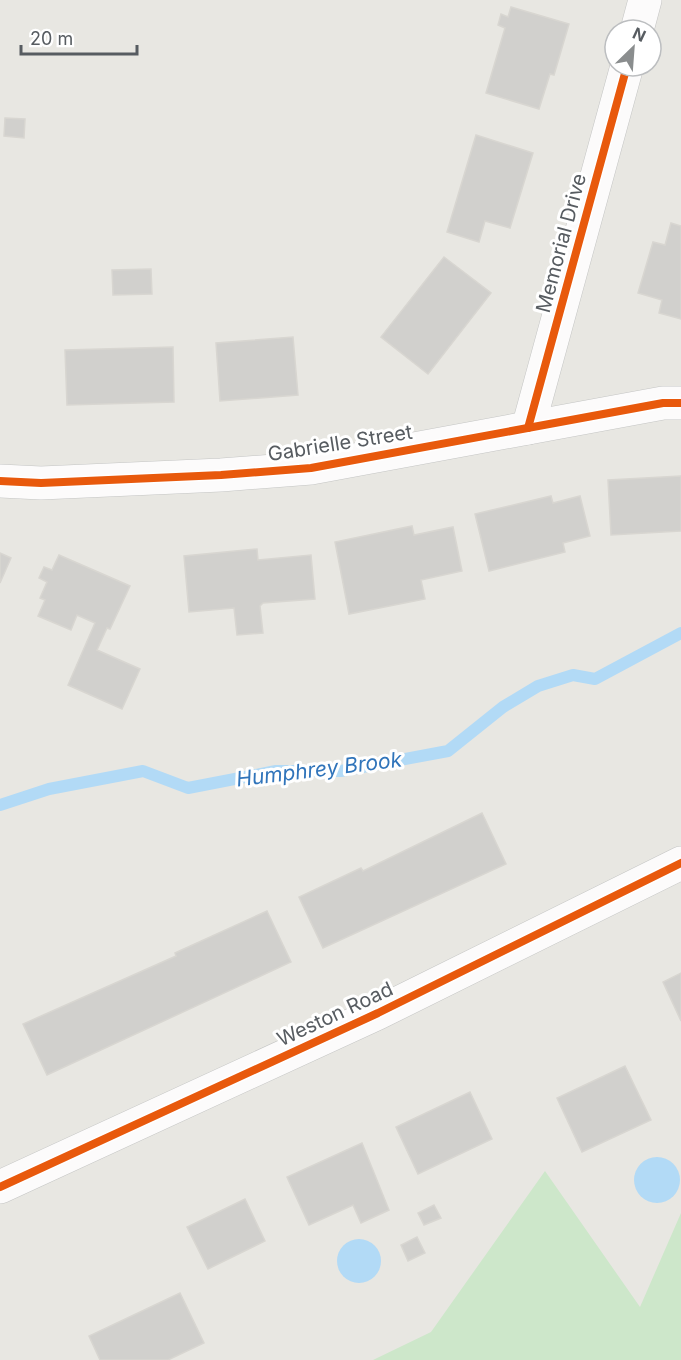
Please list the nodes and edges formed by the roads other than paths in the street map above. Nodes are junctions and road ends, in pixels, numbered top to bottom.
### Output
1 (645, 0) edge
2 (640, 18) edge
3 (624, 78) edge
4 (681, 403) edge
5 (528, 428) junction
6 (0, 481) edge
7 (681, 862) edge
8 (0, 1187) edge

1 - 2 street
3 - 5 street, Memorial Drive
4 - 5 street, Gabrielle Street
5 - 6 street, Gabrielle Street
7 - 8 street, Weston Road

